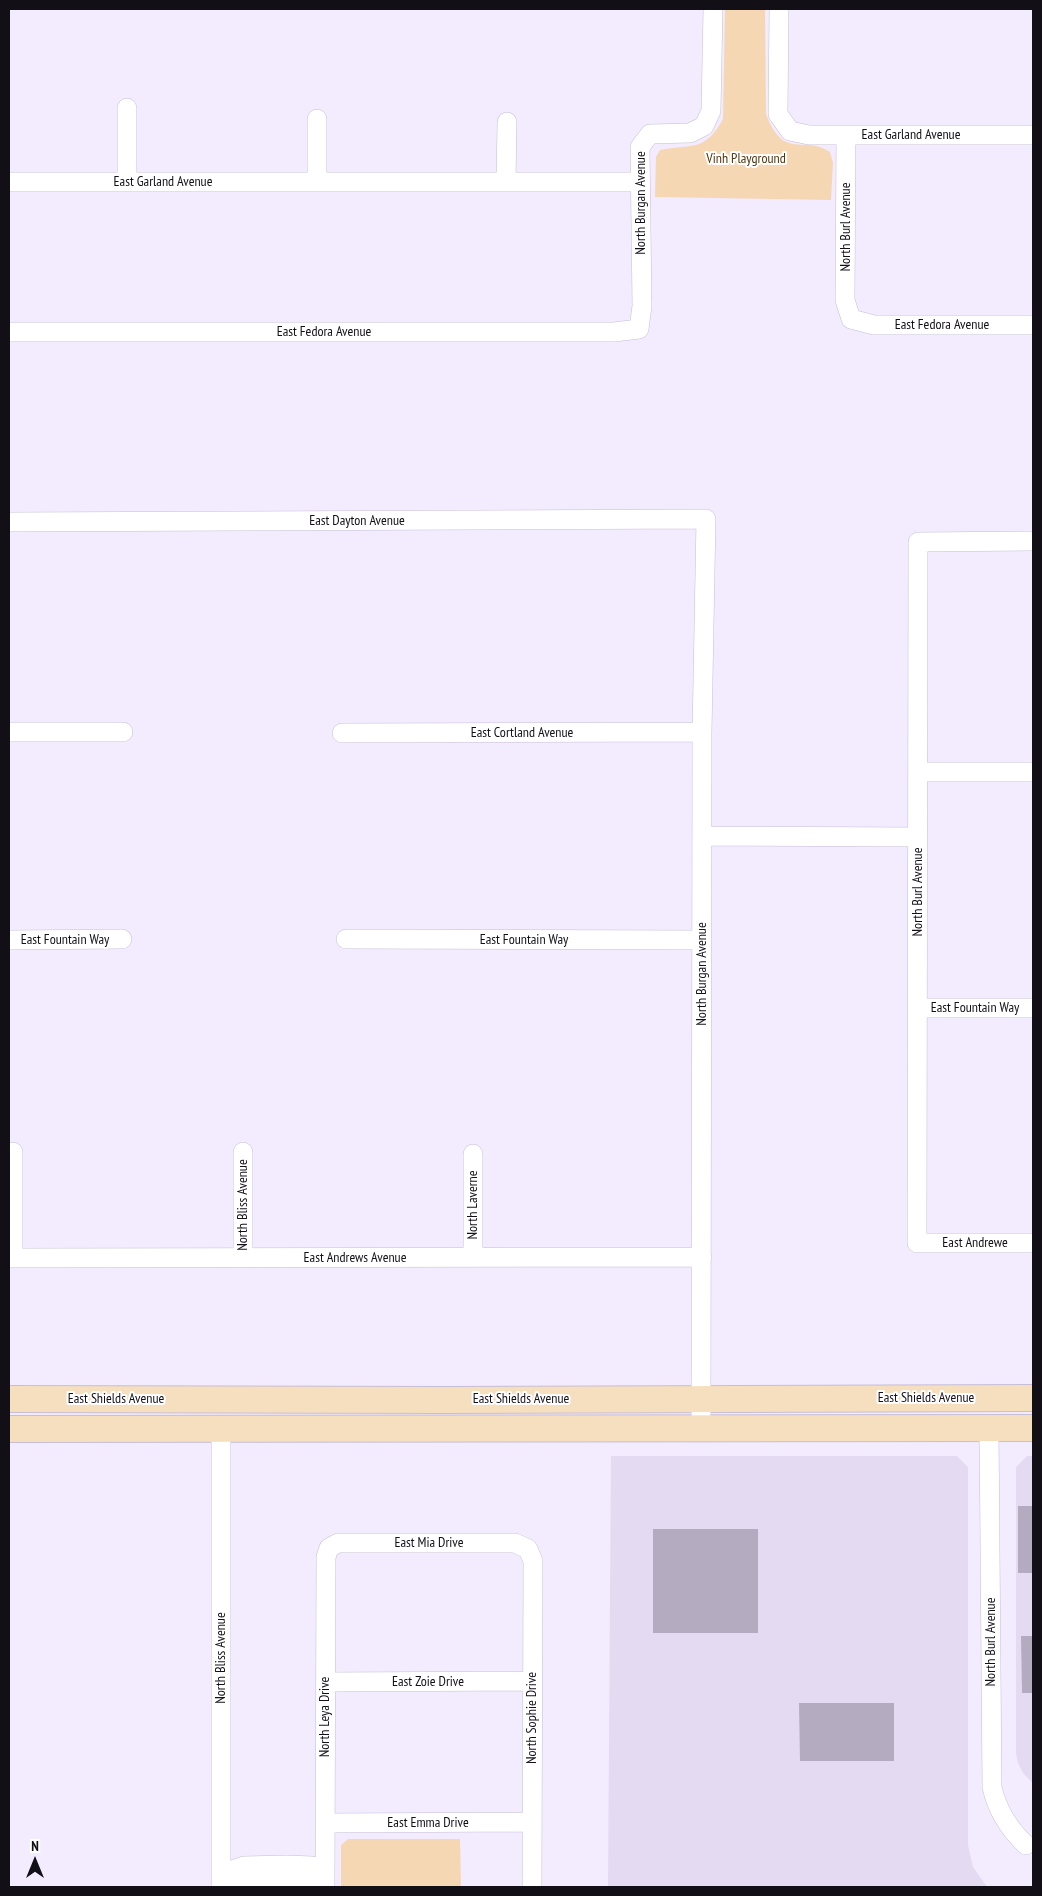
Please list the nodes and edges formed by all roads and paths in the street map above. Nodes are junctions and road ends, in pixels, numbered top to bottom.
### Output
1 (713, 9) edge
2 (779, 9) edge
3 (128, 108) dead end
4 (318, 119) dead end
5 (507, 122) dead end
6 (846, 135) junction
7 (1033, 135) edge
8 (9, 182) edge
9 (127, 182) junction
10 (317, 182) junction
11 (506, 182) junction
12 (640, 182) junction
13 (851, 319) joint
14 (1033, 325) edge
15 (639, 329) joint
16 (9, 332) edge
17 (706, 519) joint
18 (9, 522) edge
19 (1033, 541) edge
20 (9, 732) edge
21 (123, 732) dead end
22 (702, 732) junction
23 (342, 733) dead end
24 (918, 772) junction
25 (1033, 772) edge
26 (702, 836) junction
27 (918, 837) junction
28 (346, 939) dead end
29 (9, 940) edge
30 (122, 940) dead end
31 (702, 940) junction
32 (918, 1008) junction
33 (1033, 1008) edge
34 (13, 1152) dead end
35 (243, 1152) dead end
36 (473, 1154) dead end
37 (1033, 1242) edge
38 (917, 1243) joint
39 (473, 1257) junction
40 (702, 1257) junction
41 (11, 1258) edge
42 (243, 1258) junction
43 (701, 1398) junction
44 (1033, 1398) edge
45 (9, 1399) edge
46 (217, 1399) junction
47 (446, 1400) junction
48 (9, 1414) edge
49 (989, 1428) junction
50 (1033, 1428) edge
51 (9, 1429) edge
52 (701, 1429) junction
53 (222, 1430) junction
54 (329, 1548) joint
55 (528, 1549) joint
56 (532, 1681) junction
57 (325, 1682) junction
58 (532, 1822) junction
59 (325, 1823) junction
60 (1026, 1845) dead end
61 (222, 1881) edge
62 (325, 1881) edge
63 (532, 1887) edge

1 - 12 street, North Burgan Avenue
2 - 6 street, East Garland Avenue
3 - 9 street
4 - 10 street
5 - 11 street
6 - 7 street, East Garland Avenue
6 - 13 street, North Burl Avenue
8 - 9 street, East Garland Avenue
9 - 10 street, East Garland Avenue
10 - 11 street, East Garland Avenue
11 - 12 street, East Garland Avenue
12 - 15 street, North Burgan Avenue
13 - 14 street, East Fedora Avenue
15 - 16 street, East Fedora Avenue
17 - 18 street, East Dayton Avenue
17 - 22 street, North Burgan Avenue
19 - 24 street, North Burl Avenue
20 - 21 street
22 - 23 street, East Cortland Avenue
22 - 26 street, North Burgan Avenue
24 - 25 street
24 - 27 street, North Burl Avenue
26 - 27 street
26 - 31 street, North Burgan Avenue
27 - 32 street, North Burl Avenue
28 - 31 street, East Fountain Way
29 - 30 street, East Fountain Way
31 - 40 street, North Burgan Avenue
32 - 33 street, East Fountain Way
32 - 38 street, North Burl Avenue
34 - 41 street
35 - 42 street, North Bliss Avenue
36 - 39 street, North Laverne
37 - 38 street, East Andrewe
39 - 40 street, East Andrews Avenue
39 - 42 street, East Andrews Avenue
40 - 43 street, North Burgan Avenue
41 - 42 street, East Andrews Avenue
43 - 44 main road, East Shields Avenue
43 - 47 main road, East Shields Avenue
43 - 52 street, North Burgan Avenue
45 - 46 main road, East Shields Avenue
46 - 47 main road, East Shields Avenue
46 - 48 main road
47 - 53 main road
49 - 50 main road
49 - 52 main road
49 - 60 street, North Burl Avenue
51 - 53 main road
52 - 53 main road
53 - 61 street, North Bliss Avenue
54 - 55 street, East Mia Drive
54 - 57 street, North Leya Drive
55 - 56 street, North Sophie Drive
56 - 57 street, East Zoie Drive
56 - 58 street, North Sophie Drive
57 - 59 street, North Leya Drive
58 - 59 street, East Emma Drive
58 - 63 street, North Sophie Drive
59 - 62 street, North Leya Drive
61 - 62 street

